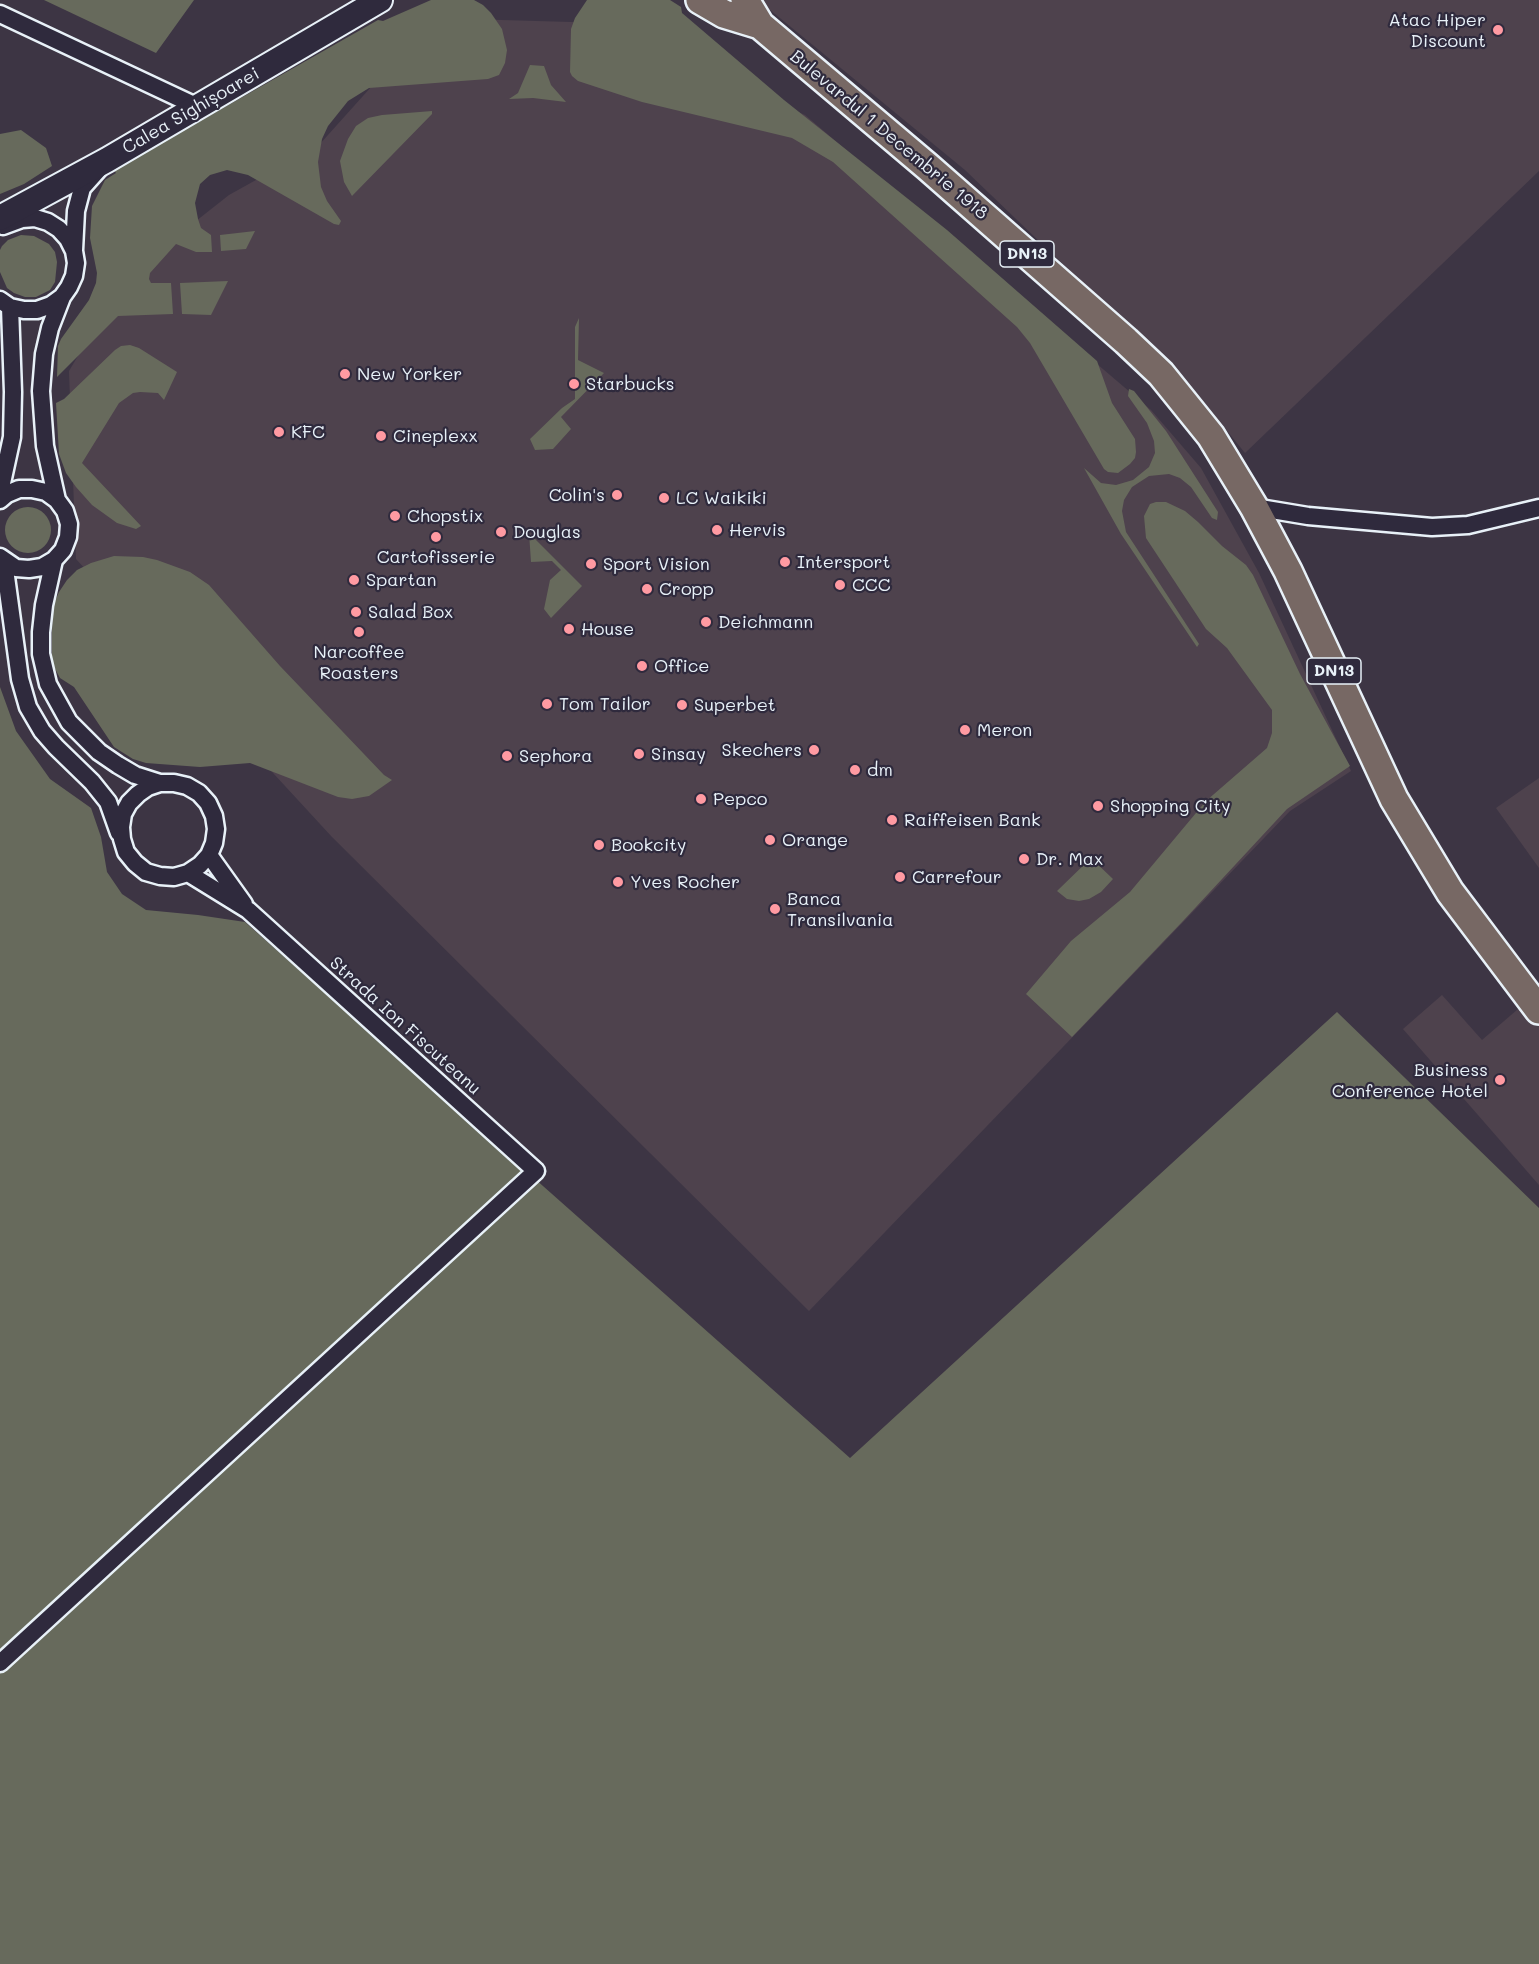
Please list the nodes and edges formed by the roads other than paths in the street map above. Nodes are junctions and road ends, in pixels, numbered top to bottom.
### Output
1 (380, 0) edge
2 (700, 0) edge
3 (745, 0) edge
4 (0, 14) edge
5 (760, 25) junction
6 (198, 107) junction
7 (107, 160) junction
8 (4, 221) edge
9 (74, 251) junction
10 (62, 297) junction
11 (5, 303) edge
12 (0, 492) edge
13 (0, 500) edge
14 (57, 500) junction
15 (1254, 507) junction
16 (1539, 508) edge
17 (2, 559) edge
18 (54, 560) junction
19 (160, 783) junction
20 (122, 839) junction
21 (209, 855) junction
22 (188, 873) junction
23 (248, 910) junction
24 (1539, 1010) edge
25 (0, 1663) edge

1 - 6 main road, Calea Sighișoarei
2 - 5 main road, Bulevardul 1 Decembrie 1918 / DN13
3 - 5 main road, Bulevardul 1 Decembrie 1918 / DN13
4 - 6 street
5 - 15 main road, Bulevardul 1 Decembrie 1918 / DN13
6 - 7 main road, Calea Sighișoarei
7 - 8 main road, Calea Sighișoarei
7 - 9 street
8 - 9 street
9 - 10 street
10 - 11 street
10 - 14 street
11 - 12 street
13 - 14 street
14 - 18 street
15 - 16 street
15 - 24 main road, Bulevardul 1 Decembrie 1918 / DN13
17 - 18 street
17 - 20 street
18 - 19 street
19 - 20 street
19 - 21 street
20 - 22 street
21 - 22 street
21 - 23 street, Strada Ion Fiscuteanu
22 - 23 street, Strada Ion Fiscuteanu
23 - 25 street, Strada Ion Fiscuteanu

